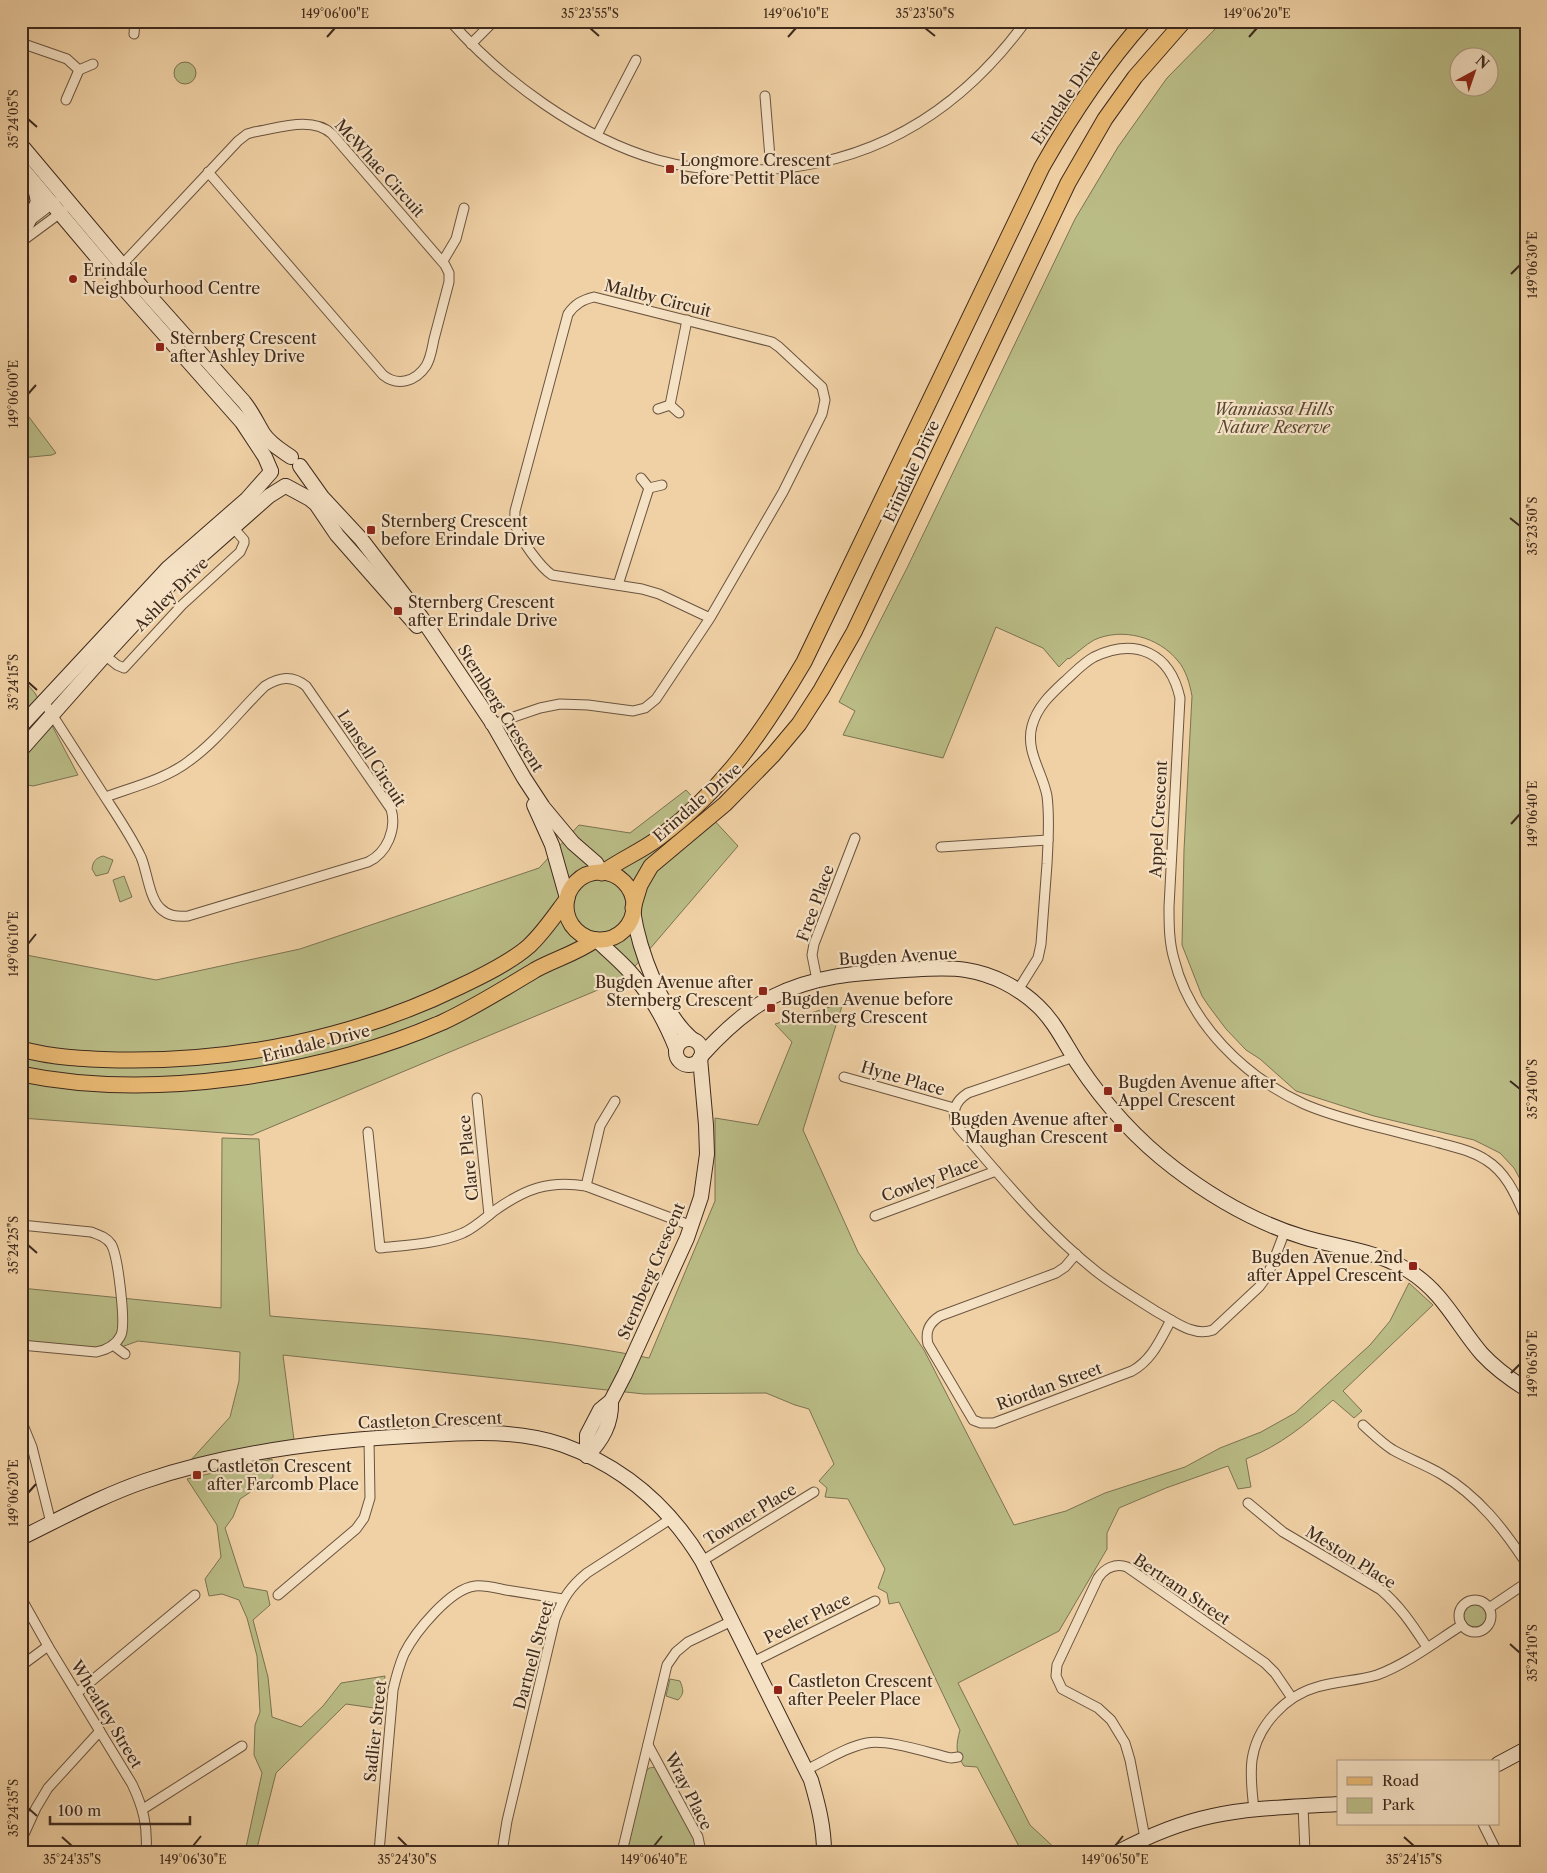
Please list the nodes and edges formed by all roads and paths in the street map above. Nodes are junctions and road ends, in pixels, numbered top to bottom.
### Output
1 (135, 21) edge
2 (450, 21) edge
3 (494, 21) edge
4 (1026, 21) edge
5 (1144, 21) edge
6 (1172, 21) edge
7 (1184, 21) edge
8 (134, 34) dead end
9 (21, 42) edge
10 (471, 44) junction
11 (636, 60) dead end
12 (93, 64) dead end
13 (79, 70) junction
14 (766, 96) dead end
15 (66, 100) dead end
16 (597, 135) junction
17 (21, 145) edge
18 (21, 167) edge
19 (771, 170) junction
20 (208, 172) junction
21 (34, 183) junction
22 (1068, 183) junction
23 (62, 204) junction
24 (464, 208) dead end
25 (24, 226) edge
26 (21, 242) edge
27 (443, 261) junction
28 (117, 270) junction
29 (687, 320) junction
30 (670, 405) junction
31 (658, 409) dead end
32 (680, 413) dead end
33 (295, 462) junction
34 (271, 471) junction
35 (641, 478) dead end
36 (662, 485) dead end
37 (285, 486) junction
38 (649, 488) junction
39 (229, 523) junction
40 (618, 585) junction
41 (710, 618) junction
42 (100, 650) junction
43 (442, 654) junction
44 (44, 702) junction
45 (52, 714) junction
46 (490, 725) junction
47 (21, 726) edge
48 (21, 750) edge
49 (105, 797) junction
50 (855, 838) dead end
51 (1048, 840) junction
52 (941, 847) dead end
53 (602, 872) junction
54 (567, 898) junction
55 (633, 910) junction
56 (596, 940) junction
57 (817, 980) junction
58 (1018, 990) junction
59 (724, 1031) junction
60 (692, 1039) junction
61 (676, 1048) junction
62 (21, 1050) edge
63 (701, 1057) junction
64 (1074, 1057) junction
65 (685, 1064) junction
66 (21, 1074) edge
67 (844, 1077) dead end
68 (702, 1090) junction
69 (477, 1098) dead end
70 (615, 1101) dead end
71 (954, 1108) junction
72 (368, 1132) dead end
73 (996, 1171) junction
74 (586, 1186) junction
75 (490, 1215) junction
76 (875, 1216) dead end
77 (1526, 1218) edge
78 (21, 1225) edge
79 (692, 1226) junction
80 (1285, 1231) junction
81 (1076, 1254) junction
82 (1171, 1320) junction
83 (21, 1344) edge
84 (113, 1345) junction
85 (125, 1354) dead end
86 (1526, 1389) edge
87 (611, 1401) junction
88 (21, 1420) edge
89 (1363, 1425) dead end
90 (587, 1435) junction
91 (369, 1439) junction
92 (600, 1442) junction
93 (563, 1445) junction
94 (587, 1456) junction
95 (612, 1468) junction
96 (814, 1492) dead end
97 (1248, 1503) dead end
98 (672, 1518) junction
99 (51, 1523) junction
100 (21, 1538) edge
101 (702, 1561) junction
102 (1526, 1563) edge
103 (1526, 1583) edge
104 (195, 1595) dead end
105 (278, 1595) dead end
106 (21, 1598) edge
107 (563, 1599) junction
108 (875, 1601) dead end
109 (1489, 1608) junction
110 (732, 1621) junction
111 (1462, 1625) junction
112 (48, 1646) junction
113 (1427, 1647) junction
114 (752, 1662) junction
115 (21, 1666) edge
116 (77, 1693) junction
117 (1292, 1698) junction
118 (100, 1731) junction
119 (648, 1745) junction
120 (242, 1746) dead end
121 (1526, 1749) edge
122 (958, 1758) dead end
123 (1500, 1763) edge
124 (806, 1770) junction
125 (1337, 1804) edge
126 (1303, 1806) junction
127 (143, 1809) junction
128 (1254, 1809) junction
129 (1484, 1826) edge
130 (1145, 1838) junction
131 (21, 1840) edge
132 (146, 1852) edge
133 (379, 1852) edge
134 (502, 1852) edge
135 (622, 1852) edge
136 (701, 1852) edge
137 (824, 1852) edge
138 (1118, 1852) edge
139 (1305, 1852) edge
140 (1497, 1852) edge

1 - 8 street
2 - 10 street
3 - 10 street
4 - 19 street
5 - 53 main road, Erindale Drive
6 - 22 main road
7 - 22 main road, Erindale Drive
9 - 13 street
10 - 16 street
11 - 16 street
12 - 13 street
13 - 15 street
14 - 19 street
16 - 19 street
17 - 23 street, Sternberg Crescent
18 - 21 street, Sternberg Crescent
20 - 27 street, McWhae Circuit
20 - 27 street, McWhae Circuit
20 - 28 street, McWhae Circuit
21 - 23 street, Sternberg Crescent
21 - 25 street
22 - 55 main road, Erindale Drive
23 - 25 street
23 - 26 street
23 - 28 street, Sternberg Crescent
24 - 27 street
28 - 33 street, Sternberg Crescent
28 - 34 street, Sternberg Crescent
29 - 30 street
29 - 40 street, Maltby Circuit
29 - 41 street, Maltby Circuit
30 - 31 street
30 - 32 street
33 - 34 street
33 - 37 street
33 - 43 street, Sternberg Crescent
34 - 37 street
34 - 39 street, Ashley Drive
35 - 38 street
36 - 38 street
37 - 39 street, Ashley Drive
37 - 43 street, Sternberg Crescent
38 - 40 street
39 - 42 street, Ashley Drive
39 - 42 street, Ashley Drive
40 - 41 street, Maltby Circuit
41 - 46 street, Maltby Circuit
42 - 44 street, Ashley Drive
42 - 45 street, Ashley Drive
43 - 46 street, Sternberg Crescent
44 - 45 street, Lansell Circuit
44 - 47 street, Ashley Drive
45 - 48 street, Ashley Drive
45 - 49 street, Lansell Circuit
46 - 53 street, Sternberg Crescent
46 - 54 street, Sternberg Crescent
49 - 49 street, Lansell Circuit
50 - 57 street, Free Place
51 - 52 street
51 - 58 street, Appel Crescent
51 - 77 street, Appel Crescent
53 - 54 main road
53 - 55 main road
54 - 56 main road
54 - 62 main road, Erindale Drive
55 - 56 main road
55 - 60 street
56 - 61 street
56 - 66 main road, Erindale Drive
57 - 58 street, Bugden Avenue
57 - 59 street, Bugden Avenue
58 - 64 street, Bugden Avenue
59 - 60 street, Bugden Avenue
59 - 63 street, Bugden Avenue
60 - 61 street
60 - 63 street
61 - 65 street
63 - 65 street
63 - 68 street, Sternberg Crescent
64 - 71 street
64 - 80 street, Bugden Avenue
65 - 68 street, Sternberg Crescent
67 - 71 street, Hyne Place
68 - 79 street, Sternberg Crescent
69 - 75 street, Clare Place
70 - 74 street
71 - 73 street
72 - 75 street
73 - 76 street, Cowley Place
73 - 81 street
74 - 75 street
74 - 79 street
78 - 84 street
79 - 87 street, Sternberg Crescent
80 - 82 street
80 - 86 street, Bugden Avenue
81 - 82 street
81 - 82 street, Riordan Street
83 - 84 street
84 - 85 street
87 - 90 street, Sternberg Crescent
87 - 92 street, Sternberg Crescent
88 - 99 street
89 - 102 street
90 - 93 street
90 - 94 street, Sternberg Crescent
91 - 93 street, Castleton Crescent
91 - 99 street, Castleton Crescent
91 - 105 street
92 - 94 street, Sternberg Crescent
92 - 95 street
93 - 94 street, Castleton Crescent
94 - 95 street, Castleton Crescent
95 - 98 street, Castleton Crescent
96 - 101 street, Towner Place
97 - 113 street, Meston Place
98 - 101 street, Castleton Crescent
98 - 107 street, Dartnell Street
99 - 100 street, Castleton Crescent
101 - 110 street, Castleton Crescent
103 - 109 street
104 - 116 street
106 - 112 street, Wheatley Street
107 - 133 street, Sadlier Street
107 - 134 street, Dartnell Street
108 - 114 street, Peeler Place
109 - 111 street
109 - 111 street
110 - 114 street, Castleton Crescent
110 - 119 street, Wray Place
111 - 113 street
112 - 115 street
112 - 116 street, Wheatley Street
113 - 117 street
114 - 124 street, Castleton Crescent
116 - 118 street, Wheatley Street
117 - 128 street
117 - 130 street, Bertram Street
118 - 127 street, Wheatley Street
118 - 131 street
119 - 135 street, Wray Place
119 - 136 street, Wray Place
120 - 127 street
121 - 123 street
122 - 124 street
124 - 137 street, Castleton Crescent
125 - 126 street
126 - 128 street
126 - 139 street
127 - 132 street, Wheatley Street
128 - 130 street
129 - 140 street
130 - 138 street

